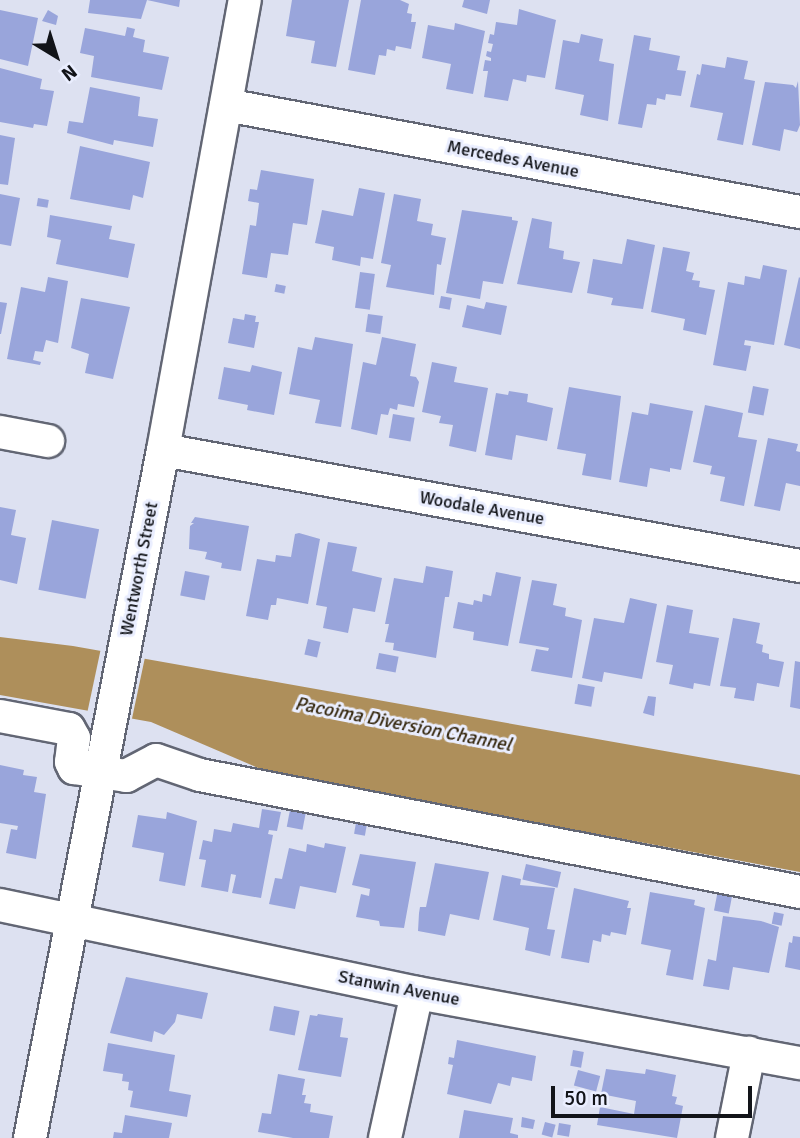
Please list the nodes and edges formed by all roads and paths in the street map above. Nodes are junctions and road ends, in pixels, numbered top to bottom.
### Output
1 (245, 0) edge
2 (226, 105) junction
3 (800, 212) edge
4 (0, 432) edge
5 (48, 441) dead end
6 (163, 450) junction
7 (800, 566) edge
8 (0, 716) edge
9 (101, 768) junction
10 (800, 892) edge
11 (0, 905) edge
12 (74, 920) junction
13 (416, 993) junction
14 (749, 1053) junction
15 (800, 1063) edge
16 (30, 1138) edge
17 (386, 1138) edge
18 (732, 1138) edge

1 - 2 street, Wentworth Street
2 - 3 street, Mercedes Avenue
2 - 6 street, Wentworth Street
4 - 5 street
6 - 7 street, Woodale Avenue
6 - 9 street, Wentworth Street
8 - 9 street
9 - 10 street
9 - 12 street, Wentworth Street
11 - 12 street, Stanwin Avenue
12 - 13 street, Stanwin Avenue
12 - 16 street, Wentworth Street
13 - 14 street, Stanwin Avenue
13 - 17 street
14 - 15 street, Stanwin Avenue
14 - 18 street

